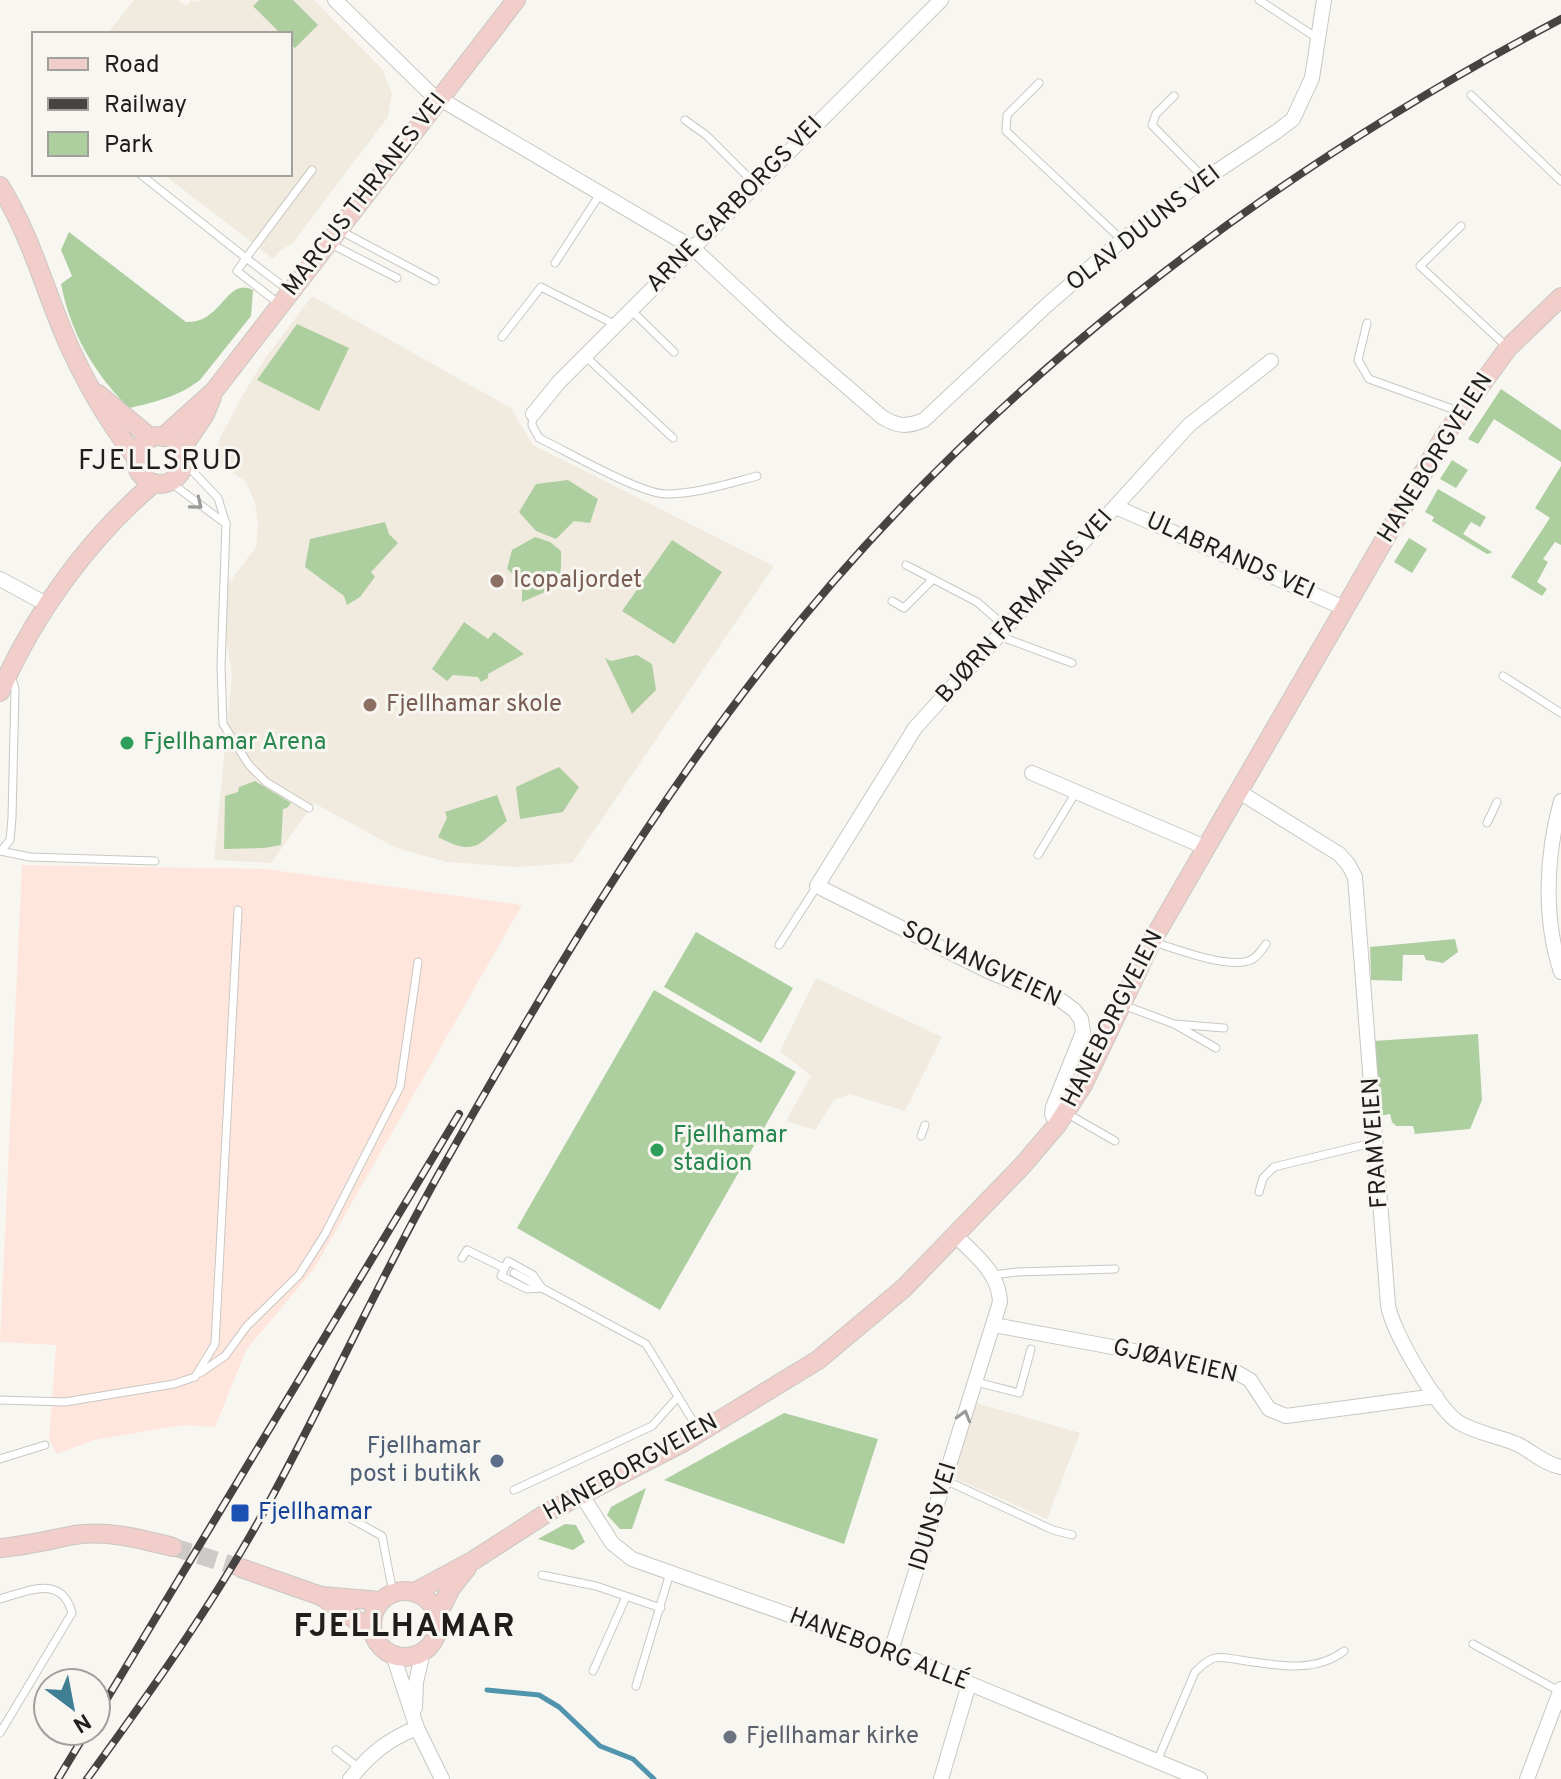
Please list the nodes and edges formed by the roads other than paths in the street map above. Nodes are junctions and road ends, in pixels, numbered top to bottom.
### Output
1 (335, 0) edge
2 (516, 0) edge
3 (941, 0) edge
4 (1259, 0) edge
5 (1324, 0) edge
6 (1319, 39) junction
7 (1039, 83) dead end
8 (1471, 95) dead end
9 (1174, 96) dead end
10 (439, 99) junction
11 (685, 120) dead end
12 (312, 170) dead end
13 (143, 176) edge
14 (1205, 179) junction
15 (1561, 181) edge
16 (756, 185) junction
17 (0, 186) edge
18 (600, 194) junction
19 (1461, 226) dead end
20 (332, 236) junction
21 (1122, 240) junction
22 (693, 248) junction
23 (246, 258) junction
24 (555, 263) dead end
25 (397, 278) dead end
26 (435, 281) dead end
27 (1561, 297) edge
28 (285, 298) junction
29 (631, 310) junction
30 (1367, 323) dead end
31 (616, 325) junction
32 (502, 337) dead end
33 (1508, 348) junction
34 (674, 352) dead end
35 (585, 356) junction
36 (1271, 361) dead end
37 (214, 391) junction
38 (95, 392) junction
39 (1460, 412) junction
40 (533, 414) joint
41 (157, 437) junction
42 (673, 438) dead end
43 (182, 456) junction
44 (137, 463) junction
45 (757, 476) dead end
46 (162, 483) junction
47 (1116, 507) junction
48 (115, 517) junction
49 (226, 524) junction
50 (906, 565) dead end
51 (0, 579) edge
52 (932, 580) junction
53 (892, 601) dead end
54 (48, 605) junction
55 (1344, 608) junction
56 (1002, 631) junction
57 (1072, 663) dead end
58 (10, 669) junction
59 (1503, 676) dead end
60 (0, 692) edge
61 (1561, 713) edge
62 (1032, 773) dead end
63 (1238, 791) junction
64 (1076, 792) junction
65 (1561, 801) edge
66 (1497, 802) dead end
67 (309, 808) dead end
68 (1487, 823) dead end
69 (1205, 847) junction
70 (1, 851) edge
71 (1038, 855) dead end
72 (155, 861) dead end
73 (817, 886) junction
74 (238, 910) dead end
75 (1152, 941) junction
76 (1266, 944) dead end
77 (779, 945) dead end
78 (418, 962) dead end
79 (1561, 972) edge
80 (1121, 1005) junction
81 (1174, 1024) junction
82 (1224, 1028) dead end
83 (1216, 1048) dead end
84 (1062, 1119) junction
85 (925, 1125) dead end
86 (921, 1136) dead end
87 (1115, 1141) dead end
88 (1376, 1142) junction
89 (1259, 1192) dead end
90 (956, 1236) junction
91 (462, 1258) dead end
92 (504, 1268) junction
93 (1115, 1269) dead end
94 (514, 1273) dead end
95 (993, 1275) junction
96 (542, 1288) junction
97 (994, 1325) junction
98 (1031, 1349) dead end
99 (195, 1377) junction
100 (973, 1382) junction
101 (1436, 1396) junction
102 (677, 1398) junction
103 (0, 1400) edge
104 (700, 1433) junction
105 (45, 1445) dead end
106 (0, 1459) edge
107 (1561, 1467) edge
108 (945, 1480) junction
109 (514, 1490) dead end
110 (581, 1494) junction
111 (337, 1511) dead end
112 (1072, 1535) dead end
113 (28, 1546) junction
114 (173, 1547) tunnel mouth
115 (0, 1548) edge
116 (0, 1558) edge
117 (474, 1560) junction
118 (241, 1568) tunnel mouth
119 (670, 1573) junction
120 (542, 1575) dead end
121 (415, 1592) junction
122 (321, 1596) junction
123 (387, 1597) junction
124 (626, 1597) junction
125 (0, 1599) edge
126 (661, 1608) junction
127 (437, 1616) junction
128 (372, 1631) junction
129 (1473, 1644) dead end
130 (891, 1651) junction
131 (1344, 1651) dead end
132 (423, 1652) junction
133 (393, 1655) junction
134 (593, 1671) dead end
135 (969, 1684) junction
136 (636, 1686) dead end
137 (1560, 1690) edge
138 (416, 1722) junction
139 (0, 1733) edge
140 (336, 1750) dead end
141 (1157, 1761) junction
142 (354, 1774) edge
143 (442, 1779) edge
144 (941, 1779) edge
145 (1200, 1779) edge
146 (1527, 1779) edge

1 - 10 street
2 - 10 main road, MARCUS THRANES VEI
3 - 16 street, ARNE GARBORGS VEI
4 - 6 lane
5 - 6 street, OLAV DUUNS VEI
6 - 14 street, OLAV DUUNS VEI
7 - 21 lane
8 - 15 lane
9 - 14 lane
10 - 18 street
10 - 20 main road, MARCUS THRANES VEI
11 - 16 lane
12 - 23 lane
13 - 23 lane
14 - 21 street, OLAV DUUNS VEI
16 - 22 street, ARNE GARBORGS VEI
17 - 38 main road
18 - 22 street
18 - 24 lane
19 - 33 lane
20 - 25 lane
20 - 26 lane
20 - 28 main road, MARCUS THRANES VEI
21 - 22 street, OLAV DUUNS VEI
22 - 29 street, ARNE GARBORGS VEI
23 - 28 lane
23 - 28 lane
27 - 33 main road, HANEBORGVEIEN
28 - 37 main road, MARCUS THRANES VEI
29 - 31 street, ARNE GARBORGS VEI
29 - 34 lane
30 - 39 lane
31 - 32 lane
31 - 35 street, ARNE GARBORGS VEI
33 - 39 main road, HANEBORGVEIEN
35 - 40 street, ARNE GARBORGS VEI
35 - 42 lane
36 - 47 street, BJØRN FARMANNS VEI
37 - 41 main road, MARCUS THRANES VEI
37 - 43 main road, MARCUS THRANES VEI
38 - 41 main road
38 - 44 main road
39 - 55 main road, HANEBORGVEIEN
40 - 45 lane
41 - 43 main road
41 - 44 main road
43 - 46 main road
43 - 49 lane
44 - 46 main road
44 - 48 main road
46 - 48 main road
46 -> 49 lane
47 - 55 street, ULABRANDS VEI
47 - 56 street, BJØRN FARMANNS VEI
48 - 54 main road
49 - 67 lane
50 - 52 lane
51 - 54 street
52 - 53 lane
52 - 56 lane
54 - 58 main road
55 - 63 main road, HANEBORGVEIEN
56 - 57 lane
56 - 73 street, BJØRN FARMANNS VEI
58 - 60 main road
58 - 70 lane
59 - 61 lane
62 - 64 street
63 - 69 main road, HANEBORGVEIEN
63 - 88 street, FRAMVEIEN
64 - 69 street
64 - 71 lane
65 - 79 street
66 - 68 lane
69 - 75 main road, HANEBORGVEIEN
70 - 72 lane
73 - 77 lane
73 - 84 street, SOLVANGVEIEN
74 - 99 lane
75 - 76 lane
75 - 80 main road, HANEBORGVEIEN
78 - 99 lane
80 - 81 lane
80 - 84 main road, HANEBORGVEIEN
81 - 82 lane
81 - 83 lane
84 - 87 lane
84 - 90 main road, HANEBORGVEIEN
85 - 86 lane
88 - 89 lane
88 - 101 street, FRAMVEIEN
90 - 95 street
90 - 104 main road, HANEBORGVEIEN
91 - 92 lane
92 - 96 lane
92 - 96 lane
93 - 95 lane
94 - 96 lane
95 - 97 street, IDUNS VEI
96 - 102 lane
97 - 100 street, IDUNS VEI
97 - 101 street, GJØAVEIEN
98 - 100 lane
99 - 103 lane
108 -> 100 street, IDUNS VEI
101 - 107 street, FRAMVEIEN
102 - 104 lane
102 - 109 lane
104 - 110 main road, HANEBORGVEIEN
105 - 106 lane
108 - 112 lane
108 - 130 street, IDUNS VEI
110 - 117 main road, HANEBORGVEIEN
110 - 119 street, HANEBORG ALLÉ
111 - 123 lane
113 - 114 main road
113 - 115 main road
113 - 116 main road
117 - 121 main road, HANEBORGVEIEN
117 - 127 main road, HANEBORGVEIEN
118 - 122 main road
119 - 126 lane
119 - 130 street, HANEBORG ALLÉ
120 - 124 lane
121 - 123 main road
121 - 127 main road
122 - 123 main road
122 - 128 main road
123 - 128 main road
124 - 126 lane
124 - 134 lane
125 - 139 lane
126 - 136 lane
127 - 132 main road
128 - 133 main road
129 - 137 lane
130 - 135 street, HANEBORG ALLÉ
131 - 141 lane
132 - 133 main road
132 - 138 street
133 - 138 street
135 - 141 street, HANEBORG ALLÉ
135 - 144 street
137 - 146 street
138 - 142 street
138 - 143 street
140 - 142 lane
141 - 145 street, HANEBORG ALLÉ

